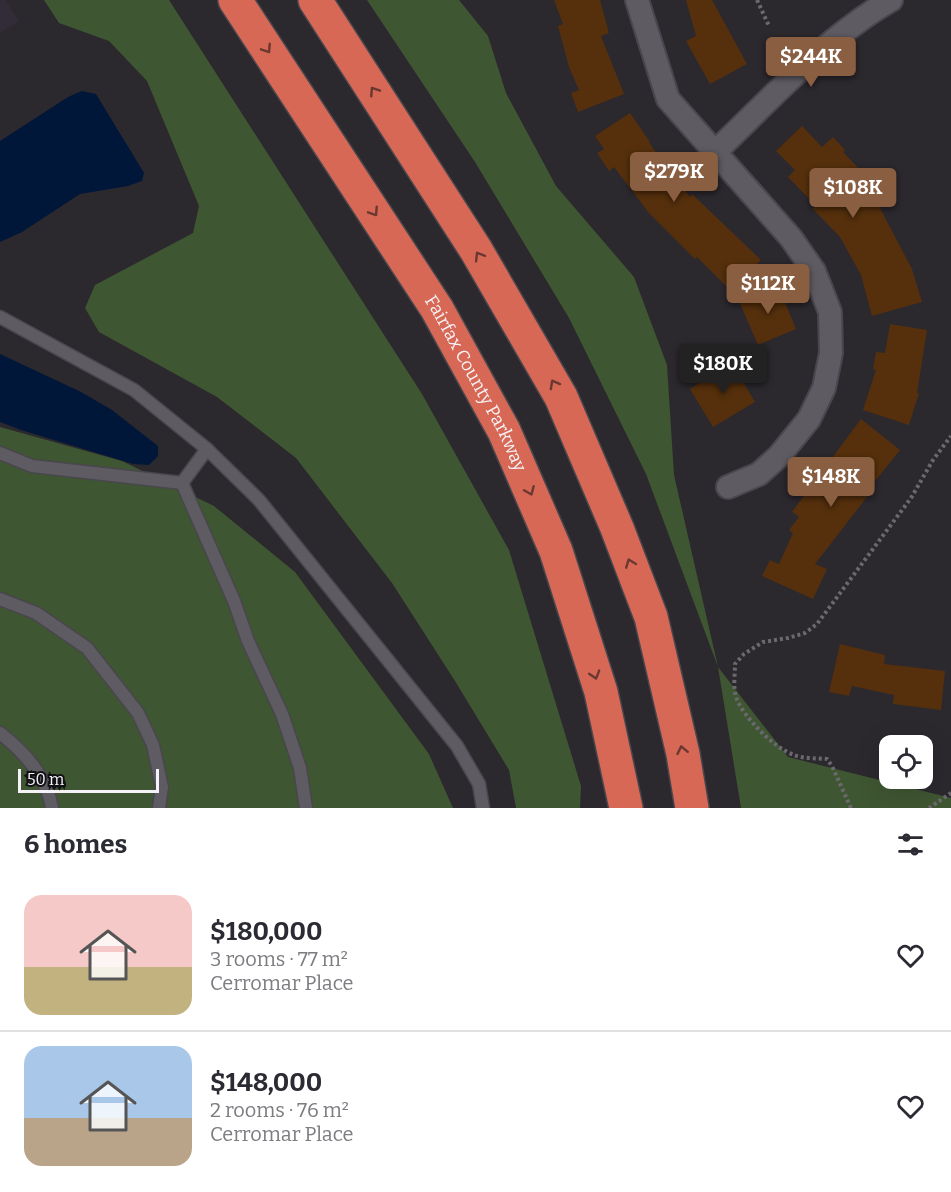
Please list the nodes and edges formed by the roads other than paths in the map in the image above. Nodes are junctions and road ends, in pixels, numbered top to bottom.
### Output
1 (235, 0) edge
2 (315, 0) edge
3 (637, 0) edge
4 (891, 0) edge
5 (714, 153) junction
6 (0, 317) edge
7 (207, 449) junction
8 (0, 453) edge
9 (182, 483) junction
10 (728, 487) dead end
11 (0, 599) edge
12 (0, 733) edge
13 (52, 808) edge
14 (159, 808) edge
15 (306, 808) edge
16 (483, 808) edge
17 (626, 808) edge
18 (692, 808) edge

1 -> 17 highway, Fairfax County Parkway
18 -> 2 highway
3 - 5 street
4 - 5 street
5 - 10 street
6 - 7 lane
7 - 9 lane
7 - 16 lane
8 - 9 lane
9 - 15 lane
11 - 14 lane
12 - 13 lane

